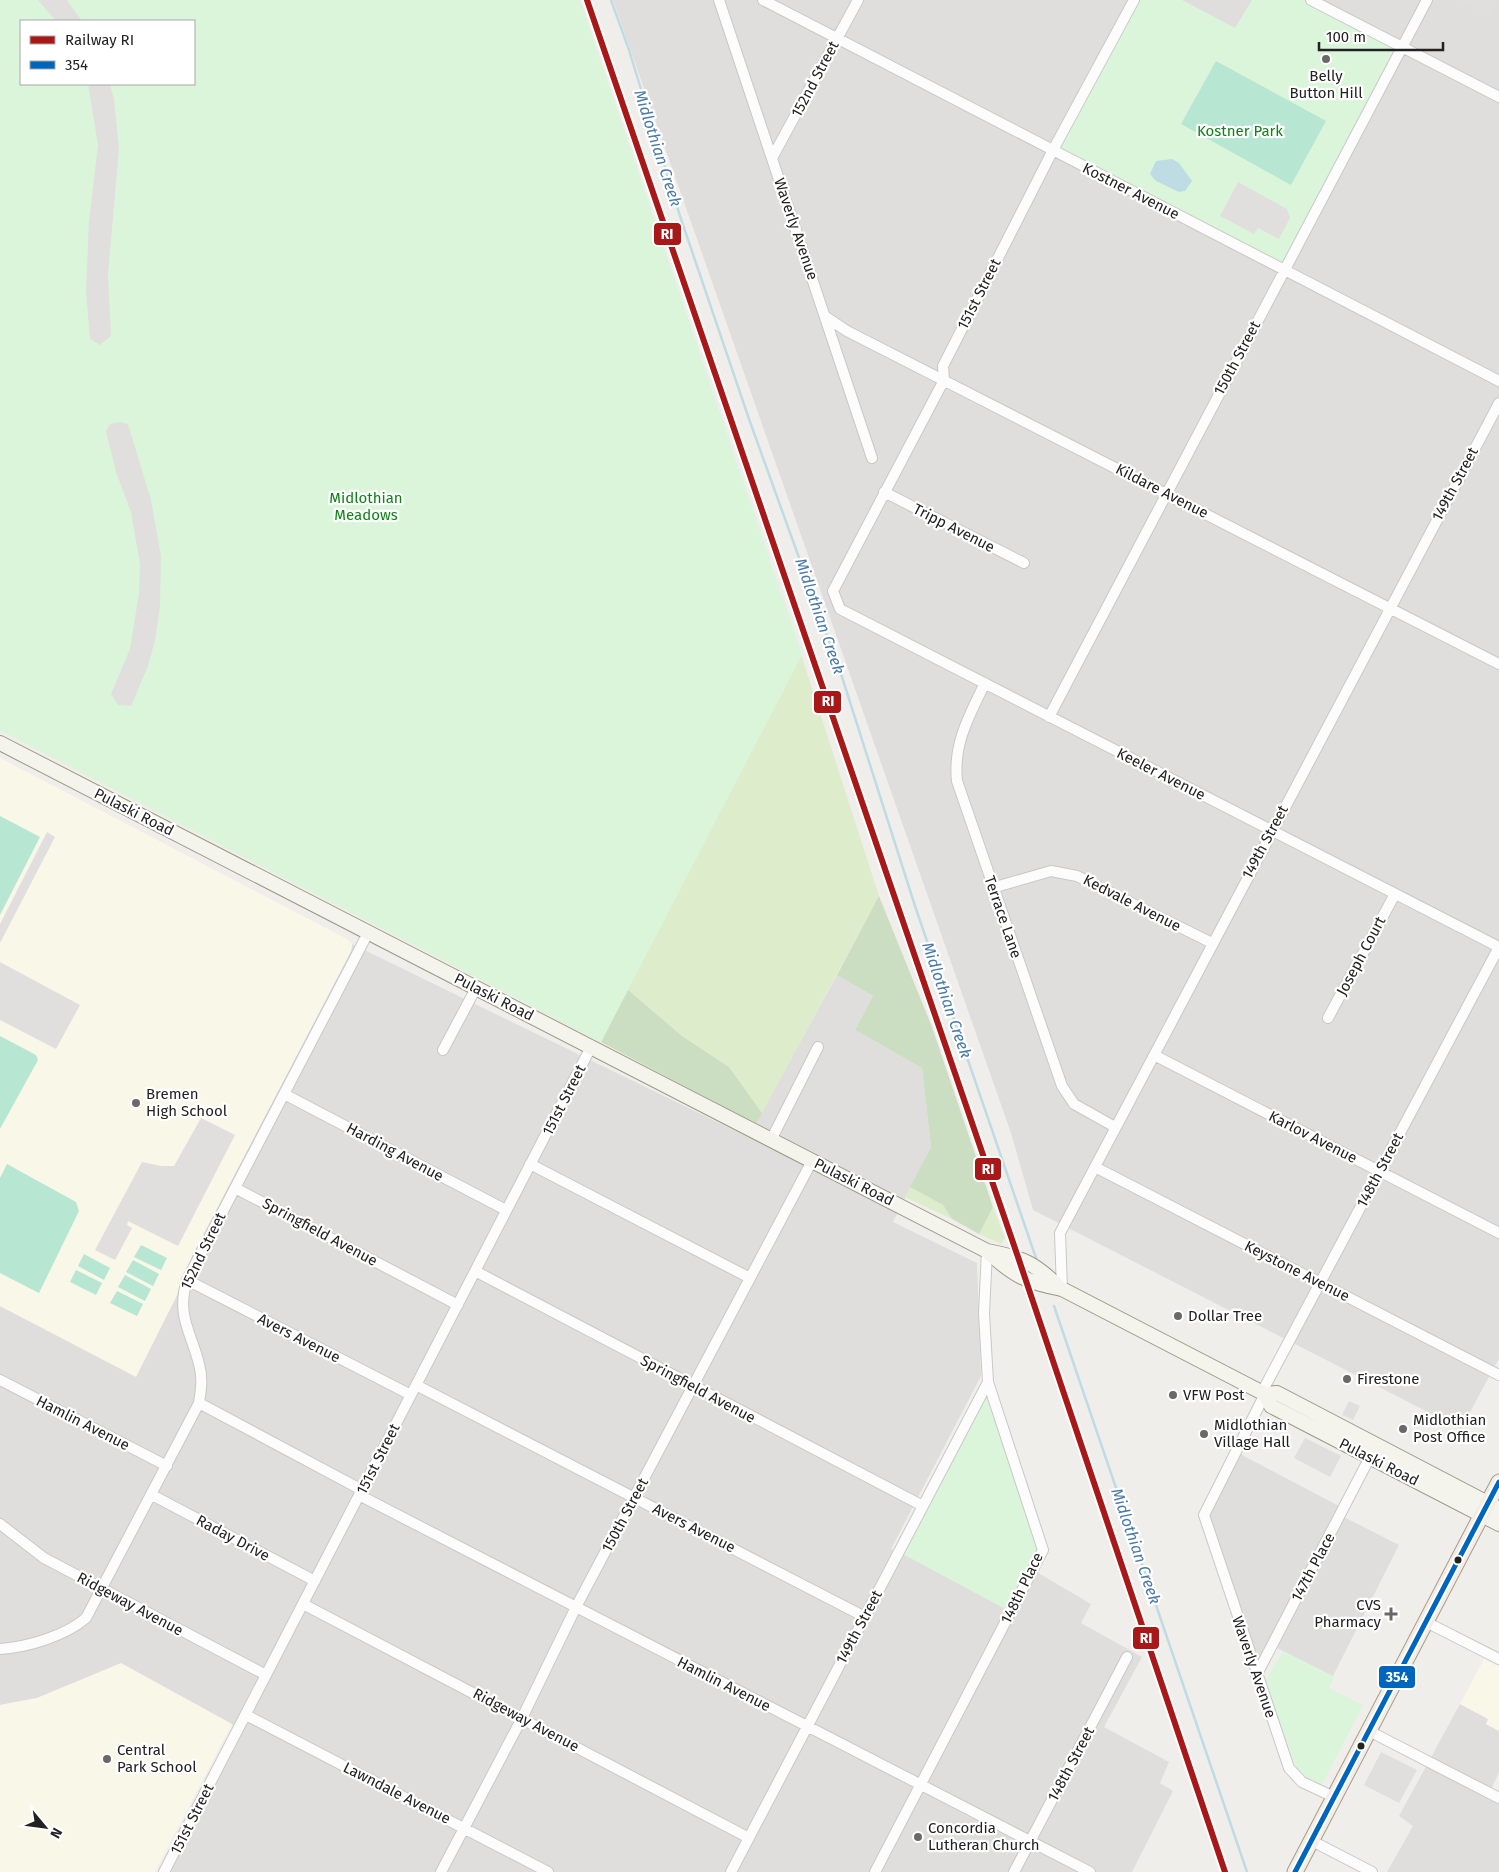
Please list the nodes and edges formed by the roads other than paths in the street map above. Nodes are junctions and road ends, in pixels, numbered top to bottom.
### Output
1 (719, 0) edge
2 (763, 0) edge
3 (858, 0) edge
4 (1134, 0) edge
5 (1311, 0) edge
6 (1427, 0) edge
7 (837, 39) junction
8 (1402, 47) junction
9 (1499, 97) edge
10 (1053, 150) junction
11 (772, 158) junction
12 (1284, 269) junction
13 (826, 317) junction
14 (944, 380) junction
15 (1499, 381) edge
16 (1499, 403) edge
17 (872, 458) dead end
18 (884, 492) junction
19 (1167, 493) junction
20 (1024, 564) dead end
21 (833, 591) joint
22 (1389, 607) junction
23 (1499, 664) edge
24 (985, 683) junction
25 (1049, 717) junction
26 (0, 743) edge
27 (1272, 830) junction
28 (992, 888) junction
29 (1395, 894) junction
30 (368, 932) junction
31 (1212, 943) junction
32 (1499, 947) edge
33 (476, 988) junction
34 (1328, 1018) dead end
35 (591, 1047) junction
36 (818, 1047) dead end
37 (443, 1050) dead end
38 (1154, 1055) junction
39 (284, 1094) junction
40 (1115, 1127) junction
41 (772, 1140) junction
42 (812, 1161) junction
43 (530, 1164) junction
44 (1095, 1167) junction
45 (1380, 1171) junction
46 (235, 1188) junction
47 (506, 1210) junction
48 (1499, 1233) edge
49 (988, 1251) junction
50 (475, 1271) junction
51 (750, 1278) junction
52 (187, 1280) junction
53 (1321, 1283) junction
54 (1062, 1289) junction
55 (458, 1305) junction
56 (1499, 1375) edge
57 (0, 1380) edge
58 (988, 1382) junction
59 (416, 1385) junction
60 (693, 1387) junction
61 (1264, 1393) junction
62 (411, 1396) junction
63 (200, 1404) junction
64 (1370, 1457) junction
65 (167, 1466) junction
66 (1499, 1482) edge
67 (360, 1492) junction
68 (152, 1495) junction
69 (634, 1497) junction
70 (923, 1506) junction
71 (1490, 1509) edge
72 (1204, 1514) joint
73 (0, 1524) edge
74 (1499, 1524) edge
75 (315, 1581) junction
76 (103, 1589) junction
77 (303, 1604) junction
78 (576, 1607) junction
79 (865, 1617) junction
80 (1426, 1622) junction
81 (0, 1649) edge
82 (1127, 1657) dead end
83 (1499, 1659) edge
84 (266, 1675) junction
85 (1256, 1676) junction
86 (246, 1715) junction
87 (522, 1718) junction
88 (807, 1726) junction
89 (1369, 1731) junction
90 (921, 1785) junction
91 (1334, 1798) junction
92 (1499, 1798) edge
93 (464, 1828) junction
94 (748, 1838) junction
95 (1030, 1841) junction
96 (1312, 1841) junction
97 (1297, 1871) edge
98 (164, 1872) edge
99 (441, 1872) edge
100 (548, 1872) edge
101 (731, 1872) edge
102 (875, 1872) edge
103 (1014, 1872) edge
104 (1090, 1872) edge
105 (1372, 1872) edge

1 - 11 street, Waverly Avenue
2 - 7 street, Kostner Avenue
3 - 7 street, 152nd Street
4 - 10 street, 151st Street
5 - 8 street
6 - 8 street, 150th Street
7 - 10 street, Kostner Avenue
7 - 11 street, 152nd Street
8 - 9 street
8 - 12 street, 150th Street
10 - 12 street, Kostner Avenue
10 - 14 street, 151st Street
11 - 13 street, Waverly Avenue
12 - 15 street, Kostner Avenue
12 - 19 street, 150th Street
13 - 14 street, Kildare Avenue
13 - 17 street, Waverly Avenue
14 - 18 street, 151st Street
14 - 19 street, Kildare Avenue
16 - 22 street, 149th Street
18 - 20 street, Tripp Avenue
18 - 21 street, 151st Street
19 - 22 street, Kildare Avenue
19 - 25 street, 150th Street
21 - 24 street, Keeler Avenue
22 - 23 street, Kildare Avenue
22 - 27 street, 149th Street
24 - 25 street, Keeler Avenue
24 - 28 street, Terrace Lane
25 - 27 street, Keeler Avenue
26 - 30 main road, Pulaski Road
27 - 29 street, Keeler Avenue
27 - 31 street, 149th Street
28 - 31 street, Kedvale Avenue
28 - 40 street, Terrace Lane
29 - 32 street, Keeler Avenue
29 - 34 street, Joseph Court
30 - 33 main road, Pulaski Road
30 - 39 street, 152nd Street
31 - 38 street, 149th Street
32 - 45 street, 148th Street
33 - 35 main road, Pulaski Road
33 - 37 street
35 - 41 main road, Pulaski Road
35 - 43 street, 151st Street
36 - 41 street
38 - 40 street, 149th Street
38 - 45 street, Karlov Avenue
39 - 46 street, 152nd Street
39 - 47 street, Harding Avenue
40 - 44 street, 149th Street
41 - 42 main road, Pulaski Road
42 - 49 main road, Pulaski Road
42 - 51 street, 150th Street
43 - 47 street, 151st Street
43 - 51 street
44 - 53 street, Keystone Avenue
44 - 54 street, 149th Street
45 - 48 street, Karlov Avenue
45 - 53 street, 148th Street
46 - 52 street, 152nd Street
46 - 55 street, Springfield Avenue
47 - 50 street, 151st Street
49 - 54 main road, Pulaski Road
49 - 58 street, 148th Place
50 - 55 street, 151st Street
50 - 60 street, Springfield Avenue
51 - 60 street, 150th Street
52 - 62 street, Avers Avenue
52 - 63 street, 152nd Street
53 - 56 street, Keystone Avenue
53 - 61 street, 148th Street
54 - 61 main road, Pulaski Road
55 - 59 street, 151st Street
57 - 65 street, Hamlin Avenue
58 - 70 street, 149th Street
58 - 90 street, 148th Place
59 - 62 street, 151st Street
59 - 69 street, Avers Avenue
60 - 69 street, 150th Street
60 - 70 street, Springfield Avenue
61 - 64 main road, Pulaski Road
61 - 71 main road, Pulaski Road
61 - 72 street, 148th Street
62 - 67 street, 151st Street
63 - 65 street, 152nd Street
63 - 67 street, Hamlin Avenue
64 - 71 main road, Pulaski Road
64 - 85 street, 147th Place
65 - 68 street, 152nd Street
66 - 71 main road
67 - 75 street, 151st Street
67 - 78 street, Hamlin Avenue
68 - 75 street, Raday Drive
68 - 76 street, 152nd Street
69 - 78 street, 150th Street
69 - 79 street, Avers Avenue
70 - 79 street, 149th Street
71 - 74 main road, Pulaski Road
71 - 80 main road
72 - 85 street, Waverly Avenue
73 - 76 street, Ridgeway Avenue
75 - 77 street, 151st Street
76 - 81 street, 152nd Street
76 - 84 street, Ridgeway Avenue
77 - 84 street, 151st Street
77 - 87 street, Ridgeway Avenue
78 - 87 street, 150th Street
78 - 88 street, Hamlin Avenue
79 - 88 street, 149th Street
80 - 83 street
80 - 89 main road
82 - 95 street, 148th Street
84 - 86 street, 151st Street
85 - 91 street, Waverly Avenue
86 - 93 street, Lawndale Avenue
86 - 98 street, 151st Street
87 - 93 street, 150th Street
87 - 94 street, Ridgeway Avenue
88 - 90 street, Hamlin Avenue
88 - 94 street, 149th Street
89 - 91 main road
89 - 92 street
90 - 95 street, Hamlin Avenue
90 - 102 street, 148th Place
91 - 96 main road
93 - 99 street, 150th Street
93 - 100 street, Lawndale Avenue
94 - 101 street, 149th Street
95 - 103 street, 148th Street
95 - 104 street, Hamlin Avenue
96 - 97 main road
96 - 105 street

